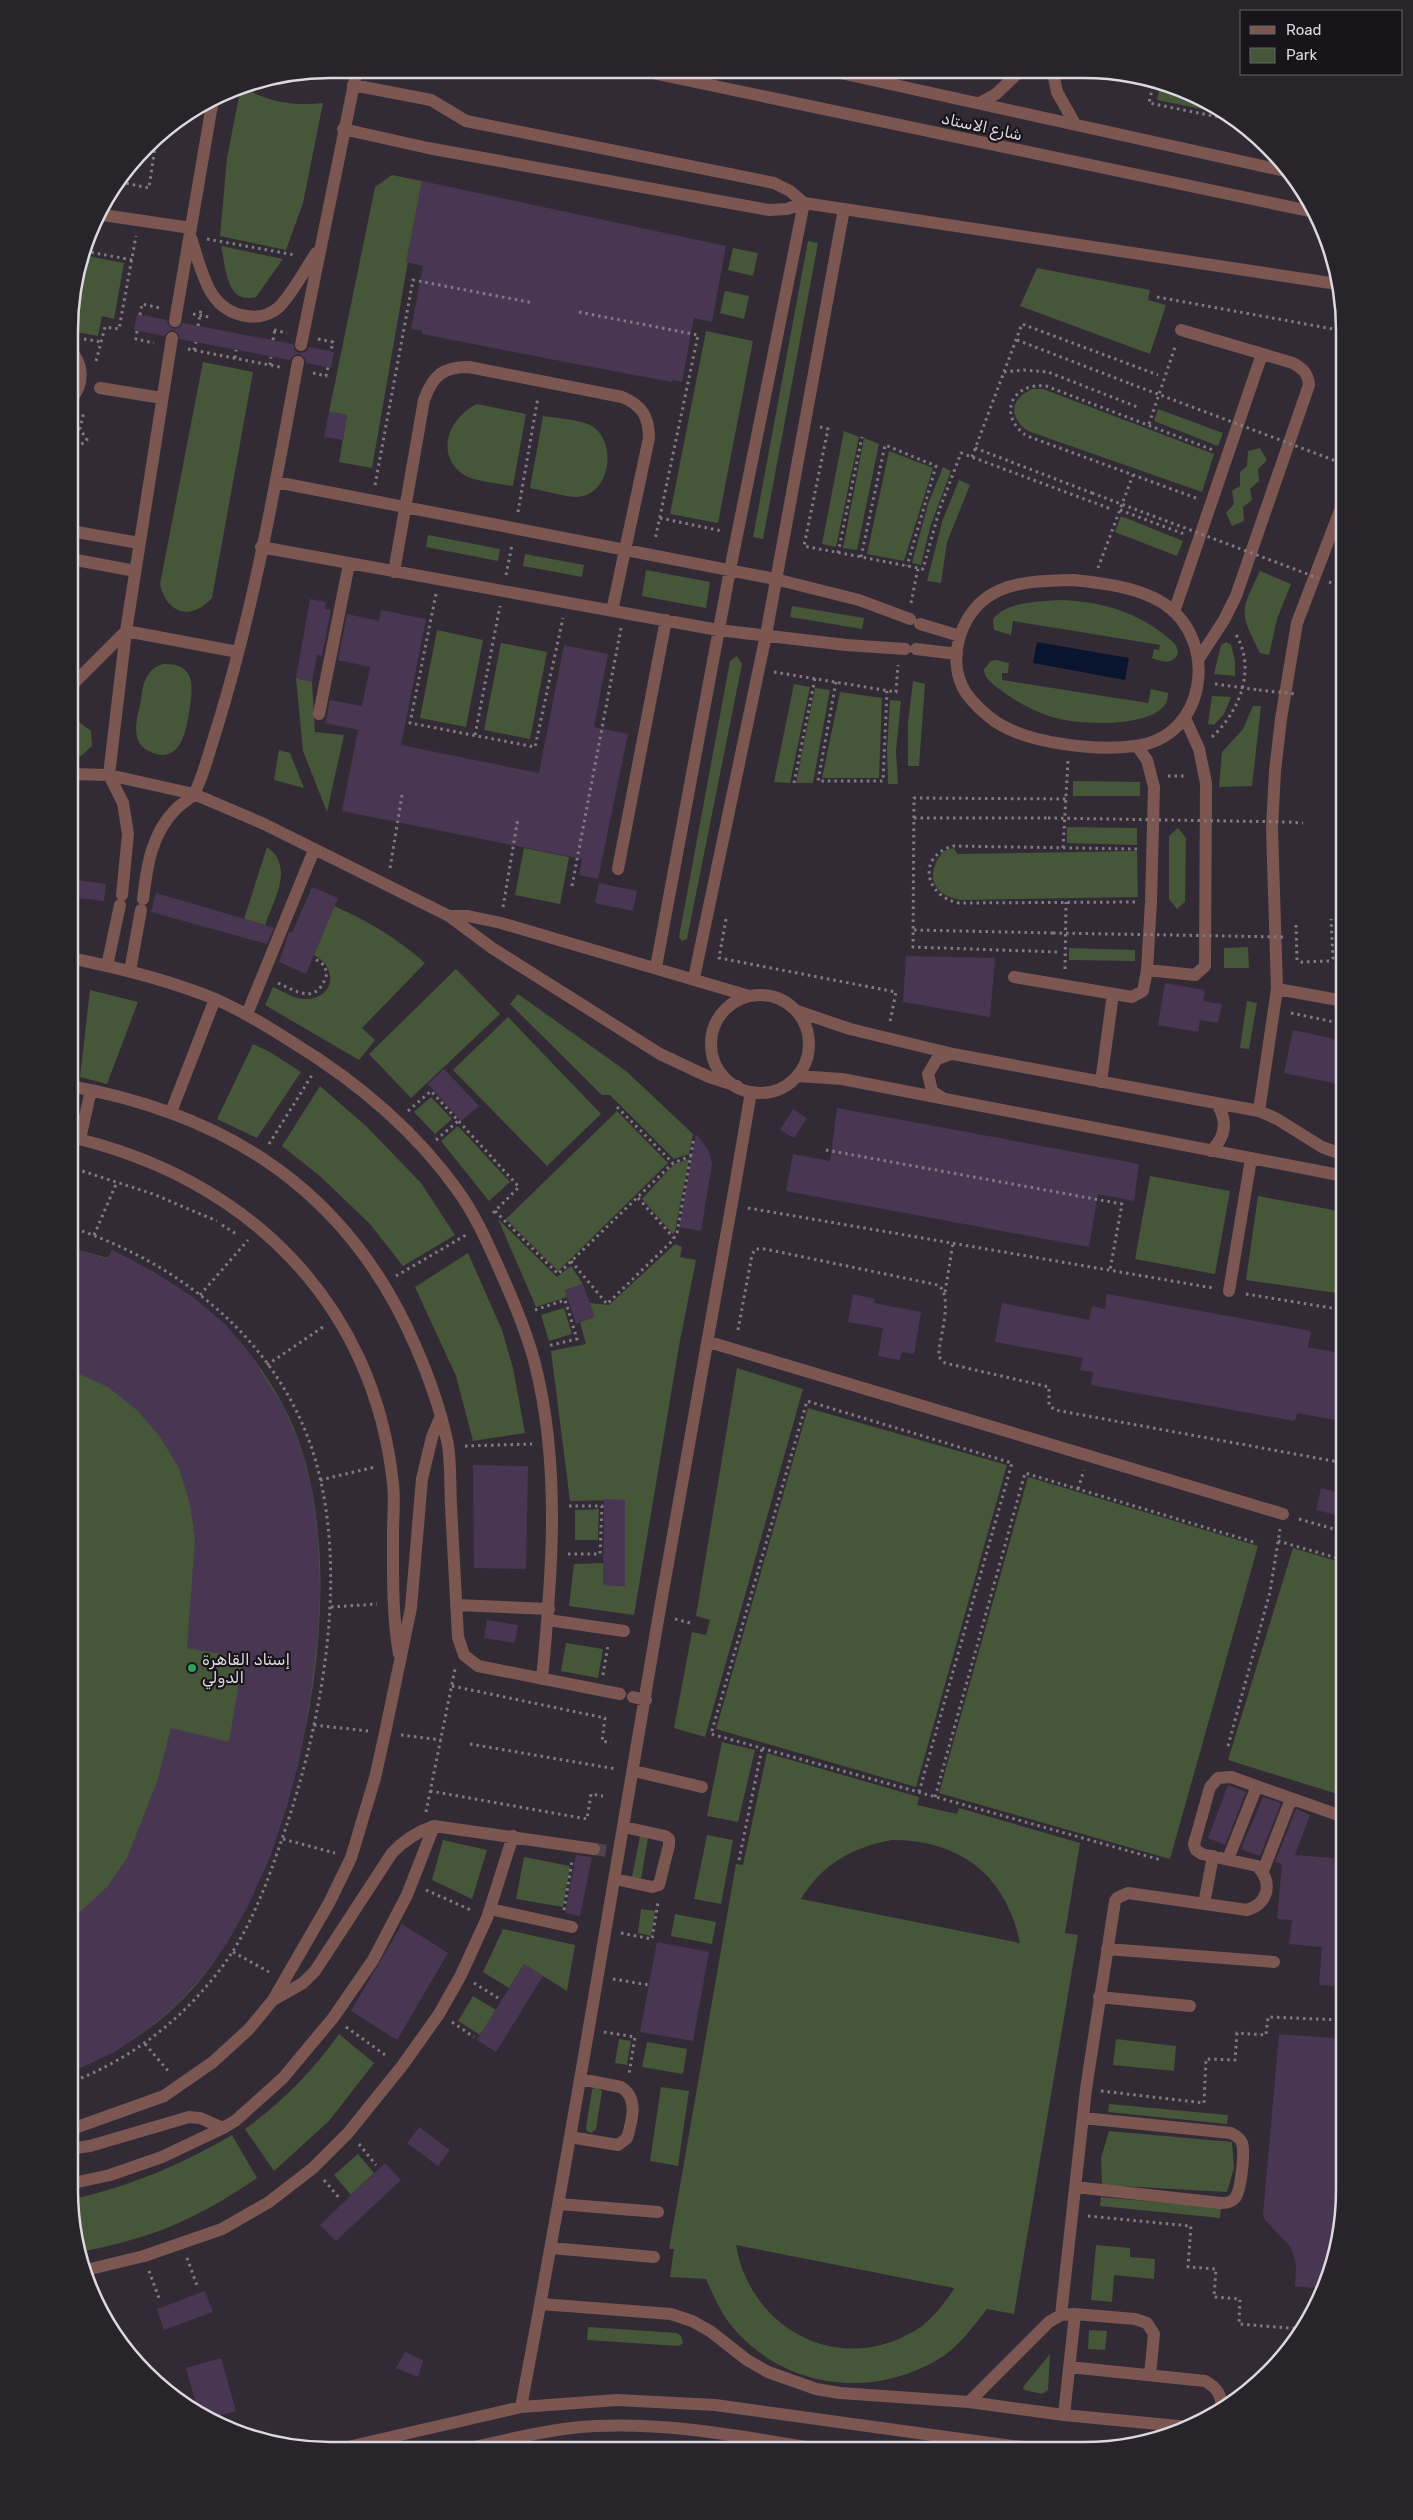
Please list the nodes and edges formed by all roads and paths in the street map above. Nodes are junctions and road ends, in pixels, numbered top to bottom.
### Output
1 (355, 78) edge
2 (676, 78) edge
3 (864, 78) edge
4 (1013, 78) edge
5 (1054, 78) edge
6 (353, 85) junction
7 (1152, 87) edge
8 (980, 103) junction
9 (212, 106) edge
10 (1221, 118) edge
11 (1075, 124) junction
12 (343, 129) junction
13 (155, 147) edge
14 (1278, 169) edge
15 (124, 183) edge
16 (804, 203) junction
17 (844, 209) junction
18 (1306, 210) edge
19 (104, 215) edge
20 (138, 220) junction
21 (190, 232) junction
22 (90, 251) edge
23 (316, 254) junction
24 (132, 260) junction
25 (1331, 283) edge
26 (1157, 297) dead end
27 (534, 303) dead end
28 (578, 312) dead end
29 (175, 321) dead end
30 (1181, 330) joint
31 (1336, 330) edge
32 (137, 331) dead end
33 (1016, 340) junction
34 (171, 342) junction
35 (196, 342) dead end
36 (301, 345) dead end
37 (194, 350) junction
38 (236, 350) dead end
39 (1262, 354) junction
40 (271, 357) dead end
41 (235, 358) junction
42 (78, 361) edge
43 (270, 365) junction
44 (297, 366) junction
45 (328, 367) dead end
46 (1004, 372) junction
47 (1158, 375) dead end
48 (540, 381) junction
49 (91, 386) junction
50 (78, 394) edge
51 (162, 398) junction
52 (1140, 408) dead end
53 (804, 424) junction
54 (1149, 424) junction
55 (80, 429) joint
56 (862, 437) dead end
57 (78, 447) edge
58 (975, 448) junction
59 (1227, 456) junction
60 (972, 457) junction
61 (1336, 461) edge
62 (1133, 475) junction
63 (276, 482) junction
64 (372, 501) junction
65 (1211, 503) junction
66 (405, 508) junction
67 (1111, 509) dead end
68 (1120, 510) junction
69 (660, 518) junction
70 (1336, 521) edge
71 (515, 529) junction
72 (78, 532) edge
73 (737, 534) junction
74 (1198, 539) junction
75 (139, 543) junction
76 (261, 547) junction
77 (624, 550) junction
78 (838, 553) junction
79 (652, 555) junction
80 (862, 557) junction
81 (78, 560) edge
82 (350, 564) junction
83 (907, 566) junction
84 (918, 568) junction
85 (730, 570) junction
86 (135, 571) junction
87 (394, 572) junction
88 (1318, 578) dead end
89 (439, 579) junction
90 (775, 579) junction
91 (1093, 582) junction
92 (503, 590) junction
93 (566, 602) junction
94 (618, 612) junction
95 (1174, 612) junction
96 (666, 620) junction
97 (913, 620) junction
98 (1224, 620) junction
99 (718, 630) junction
100 (126, 631) junction
101 (766, 635) junction
102 (960, 636) junction
103 (907, 649) junction
104 (238, 652) junction
105 (956, 654) junction
106 (1198, 660) junction
107 (815, 678) junction
108 (78, 679) edge
109 (770, 681) dead end
110 (836, 682) junction
111 (1213, 683) dead end
112 (1243, 688) junction
113 (887, 691) junction
114 (1296, 694) dead end
115 (319, 714) dead end
116 (1185, 718) junction
117 (475, 736) junction
118 (1069, 744) junction
119 (1137, 746) junction
120 (1199, 749) junction
121 (78, 774) edge
122 (109, 775) junction
123 (1152, 776) junction
124 (1205, 777) junction
125 (794, 783) dead end
126 (194, 794) junction
127 (402, 795) dead end
128 (1066, 799) junction
129 (518, 818) dead end
130 (914, 818) junction
131 (1303, 823) dead end
132 (1063, 848) junction
133 (1153, 849) junction
134 (314, 850) junction
135 (126, 864) junction
136 (147, 869) junction
137 (618, 869) dead end
138 (388, 886) junction
139 (572, 886) dead end
140 (1066, 902) junction
141 (1151, 902) junction
142 (728, 910) dead end
143 (449, 916) junction
144 (1331, 918) dead end
145 (501, 923) junction
146 (1296, 925) dead end
147 (914, 930) junction
148 (1284, 938) dead end
149 (1057, 952) dead end
150 (314, 958) dead end
151 (78, 960) edge
152 (107, 966) junction
153 (656, 967) junction
154 (1147, 970) junction
155 (130, 971) junction
156 (263, 976) junction
157 (1014, 977) dead end
158 (694, 978) junction
159 (1064, 986) junction
160 (1277, 988) junction
161 (1113, 994) junction
162 (749, 996) junction
163 (215, 999) junction
164 (1336, 999) edge
165 (797, 1011) junction
166 (247, 1014) junction
167 (1288, 1022) dead end
168 (1336, 1022) edge
169 (887, 1038) junction
170 (954, 1054) junction
171 (322, 1060) junction
172 (797, 1076) junction
173 (1101, 1082) junction
174 (737, 1086) junction
175 (78, 1088) edge
176 (91, 1090) junction
177 (750, 1092) junction
178 (946, 1100) junction
179 (1217, 1104) junction
180 (617, 1107) dead end
181 (1259, 1111) junction
182 (171, 1112) junction
183 (458, 1121) dead end
184 (78, 1129) edge
185 (694, 1137) dead end
186 (78, 1139) edge
187 (424, 1150) junction
188 (826, 1150) dead end
189 (1211, 1151) junction
190 (1336, 1152) edge
191 (261, 1156) junction
192 (691, 1156) junction
193 (1250, 1159) junction
194 (673, 1163) junction
195 (78, 1170) edge
196 (1336, 1175) edge
197 (117, 1182) junction
198 (638, 1198) junction
199 (732, 1205) junction
200 (495, 1211) dead end
201 (78, 1230) edge
202 (94, 1235) junction
203 (674, 1238) junction
204 (247, 1242) dead end
205 (953, 1243) junction
206 (240, 1250) dead end
207 (571, 1261) junction
208 (1110, 1270) junction
209 (1229, 1291) junction
210 (945, 1292) junction
211 (200, 1295) junction
212 (1336, 1309) edge
213 (520, 1316) junction
214 (321, 1328) dead end
215 (738, 1330) dead end
216 (709, 1342) junction
217 (531, 1351) junction
218 (267, 1365) junction
219 (440, 1418) junction
220 (547, 1443) junction
221 (448, 1446) junction
222 (1336, 1463) edge
223 (376, 1466) dead end
224 (320, 1480) junction
225 (552, 1506) junction
226 (1283, 1514) junction
227 (1336, 1530) edge
228 (1278, 1541) junction
229 (1257, 1543) dead end
230 (552, 1554) junction
231 (1336, 1558) edge
232 (380, 1604) dead end
233 (456, 1605) junction
234 (331, 1607) junction
235 (548, 1615) junction
236 (617, 1630) joint
237 (460, 1646) junction
238 (399, 1659) junction
239 (542, 1679) junction
240 (452, 1686) junction
241 (600, 1690) junction
242 (620, 1694) dead end
243 (314, 1725) junction
244 (386, 1733) junction
245 (440, 1740) junction
246 (611, 1743) dead end
247 (470, 1744) dead end
248 (1228, 1746) dead end
249 (762, 1748) junction
250 (634, 1772) junction
251 (1257, 1786) junction
252 (702, 1787) dead end
253 (430, 1791) junction
254 (920, 1792) junction
255 (603, 1796) dead end
256 (935, 1797) junction
257 (1291, 1799) junction
258 (1336, 1814) edge
259 (624, 1827) junction
260 (428, 1828) junction
261 (514, 1836) junction
262 (282, 1838) junction
263 (575, 1846) junction
264 (594, 1849) tunnel mouth
265 (334, 1853) dead end
266 (1213, 1856) junction
267 (1228, 1859) junction
268 (739, 1860) dead end
269 (1161, 1860) dead end
270 (1263, 1871) junction
271 (615, 1879) junction
272 (661, 1882) junction
273 (412, 1883) junction
274 (1204, 1904) junction
275 (488, 1913) junction
276 (567, 1926) joint
277 (606, 1931) junction
278 (1106, 1949) junction
279 (233, 1952) junction
280 (1274, 1962) dead end
281 (275, 1975) dead end
282 (460, 1975) junction
283 (598, 1976) junction
284 (649, 1985) dead end
285 (1099, 1997) junction
286 (498, 1998) dead end
287 (273, 2000) junction
288 (1190, 2006) dead end
289 (439, 2014) junction
290 (334, 2018) junction
291 (1336, 2020) edge
292 (589, 2029) junction
293 (474, 2037) dead end
294 (145, 2044) junction
295 (402, 2066) junction
296 (172, 2076) dead end
297 (78, 2079) edge
298 (580, 2079) junction
299 (626, 2090) junction
300 (1109, 2091) dead end
301 (1083, 2118) junction
302 (78, 2127) edge
303 (222, 2128) junction
304 (348, 2132) junction
305 (570, 2137) junction
306 (78, 2148) edge
307 (376, 2165) dead end
308 (313, 2168) junction
309 (78, 2182) edge
310 (1075, 2187) junction
311 (340, 2199) dead end
312 (558, 2204) junction
313 (658, 2212) dead end
314 (1099, 2217) dead end
315 (182, 2244) junction
316 (551, 2248) junction
317 (144, 2256) junction
318 (654, 2257) dead end
319 (90, 2269) edge
320 (198, 2288) dead end
321 (160, 2301) dead end
322 (541, 2304) junction
323 (1075, 2314) junction
324 (1062, 2315) junction
325 (1295, 2328) edge
326 (1069, 2367) junction
327 (1150, 2376) junction
328 (1222, 2401) edge
329 (969, 2402) junction
330 (521, 2407) junction
331 (1064, 2415) junction
332 (1174, 2426) edge
333 (369, 2442) edge
334 (505, 2442) edge
335 (770, 2442) edge
336 (999, 2442) edge

1 - 6 street
2 - 18 street, شارع الاستاد
3 - 8 street, شارع الاستاد
4 - 8 street
5 - 11 street
6 - 12 street
6 - 16 street
7 - 10 path
8 - 11 street, شارع الاستاد
9 - 21 street
11 - 14 street, شارع الاستاد
12 - 16 street
12 - 23 street
13 - 15 path
16 - 17 street
16 - 73 street
17 - 25 street
17 - 53 street
19 - 20 street
20 - 21 street
20 - 24 path
21 - 23 path
21 - 23 street
21 - 29 street
22 - 24 path
23 - 36 street
24 - 49 path
26 - 31 path
27 - 64 path
28 - 69 path
30 - 39 street
30 - 54 path
32 - 34 path
33 - 46 path
33 - 47 path
33 - 61 path, bridge
34 - 37 path
34 - 51 street
35 - 37 path
37 - 41 path
38 - 41 path
39 - 59 street
39 - 98 street
40 - 43 path
41 - 43 path
42 - 49 street
43 - 44 path
44 - 45 path
44 - 63 street
46 - 52 path
46 - 58 path
48 - 66 street
48 - 71 path
48 - 77 street
49 - 50 street
49 - 51 street
49 - 55 path
51 - 75 street
53 - 78 path
53 - 90 street
54 - 59 path
54 - 62 path
55 - 57 path
56 - 78 path
58 - 60 path
58 - 88 path, bridge
59 - 65 street
60 - 67 path
60 - 84 path
62 - 65 path
62 - 68 path
63 - 64 street
63 - 76 street
64 - 66 street
65 - 74 street
66 - 71 street
66 - 87 street
68 - 74 path
68 - 91 path
69 - 73 path
69 - 79 path
70 - 160 street
71 - 77 street
71 - 92 path
72 - 75 street
73 - 85 street
74 - 95 street
75 - 86 street
76 - 82 street
76 - 104 street
77 - 79 street
77 - 94 street
78 - 80 path
79 - 85 street
80 - 83 path
80 - 83 path
81 - 86 street
82 - 87 street
82 - 115 street
83 - 84 path
84 - 97 path
85 - 90 street
85 - 99 street
86 - 100 street
87 - 89 street
89 - 92 street
89 - 117 path
90 - 97 street
90 - 101 street
91 - 95 street
91 - 102 street
92 - 93 street
92 - 117 path
93 - 94 street
93 - 117 path
94 - 96 street
94 - 139 path
95 - 106 street
96 - 99 street
96 - 137 street
97 - 102 street
98 - 106 street
98 - 112 path
99 - 101 street
99 - 153 street
100 - 104 street
100 - 108 street
100 - 122 street
101 - 103 street
101 - 158 street
102 - 105 street
103 - 105 street
103 - 113 path
104 - 126 street
105 - 118 street
106 - 116 street
107 - 109 path
107 - 110 path
107 - 125 path
110 - 113 path
110 - 113 path
111 - 112 path
112 - 114 path, bridge
112 - 120 path
116 - 119 street
116 - 120 street
118 - 119 street
118 - 128 path
119 - 123 street
120 - 124 street
121 - 122 street
122 - 126 street
122 - 135 street
123 - 124 path
123 - 133 street
124 - 154 street
126 - 134 street
126 - 136 street
127 - 138 path
128 - 130 path
128 - 132 path
129 - 145 path
130 - 131 path, bridge
130 - 147 path
132 - 133 path
132 - 140 path
133 - 141 street
134 - 138 street
134 - 156 street
135 - 136 street
135 - 152 street
136 - 155 street
138 - 143 street
140 - 141 path
140 - 159 path
141 - 154 street
142 - 169 path
143 - 145 street
143 - 174 street
144 - 146 path
145 - 153 street
147 - 148 path, bridge
147 - 149 path
150 - 156 path
151 - 152 street
152 - 155 street
153 - 158 street
154 - 161 street
155 - 163 street
156 - 166 street
157 - 159 street
158 - 162 street
159 - 161 street
160 - 164 street
160 - 181 street
161 - 173 street
162 - 165 street
162 - 174 street
163 - 166 street
163 - 182 street
165 - 169 street
165 - 172 street
166 - 171 street
167 - 168 path
169 - 170 street
170 - 173 street
170 - 178 street
171 - 187 street
171 - 191 path
172 - 177 street
172 - 178 street
173 - 179 street
174 - 177 street
175 - 176 street
176 - 182 street
176 - 184 street
177 - 199 street
178 - 189 street
179 - 181 street
179 - 189 street
180 - 194 path
181 - 190 street
182 - 191 street
183 - 187 path
185 - 192 path
186 - 238 street
187 - 213 street
188 - 208 path
189 - 193 street
191 - 219 street
192 - 194 path
192 - 203 path
193 - 196 street
193 - 209 street
194 - 198 path
195 - 197 path
197 - 202 path
197 - 204 path
198 - 203 path
198 - 207 path
199 - 205 path
199 - 216 street
200 - 207 path
201 - 202 path
202 - 211 path
203 - 207 path
205 - 208 path
205 - 210 path
206 - 211 path
208 - 209 path
209 - 212 path
210 - 215 path
210 - 222 path
211 - 218 path
213 - 217 street
213 - 217 path
214 - 218 path
216 - 226 street
216 - 250 street
217 - 220 street
218 - 224 path
219 - 221 street
219 - 238 street
220 - 221 path
220 - 225 street
221 - 233 street
223 - 224 path
224 - 234 path
225 - 230 street
225 - 230 path
226 - 227 path
226 - 228 path
228 - 231 path
228 - 248 path
229 - 256 path
230 - 235 street
232 - 234 path
233 - 235 street
233 - 237 street
234 - 243 path
235 - 236 street
235 - 239 street
236 - 241 path
237 - 239 street
237 - 240 path
238 - 244 street
239 - 241 street
240 - 245 path
240 - 246 path
241 - 242 street
243 - 244 path
243 - 262 path
244 - 245 path
244 - 287 street
245 - 253 path
247 - 250 path
249 - 254 path
249 - 254 path
249 - 268 path
250 - 252 street
250 - 259 street
251 - 257 street
251 - 266 street
251 - 267 street
253 - 255 path
253 - 260 path
254 - 256 path
256 - 269 path
257 - 258 street
257 - 270 street
259 - 271 street
259 - 272 street
260 - 261 street
260 - 273 street
260 - 287 street
261 - 263 street
261 - 275 street
262 - 265 path
262 - 279 path
263 - 264 street
263 - 276 path
266 - 267 street
266 - 274 street
267 - 270 street
270 - 274 street
271 - 272 street
271 - 277 street
272 - 277 path
273 - 275 path
273 - 290 street
274 - 278 street
275 - 276 street
275 - 282 street
277 - 283 street
278 - 280 street
278 - 285 street
279 - 281 path
279 - 294 path
282 - 286 path
282 - 289 street
283 - 284 path
283 - 292 street
285 - 288 street
285 - 301 street
287 - 302 street
289 - 293 path
289 - 295 street
290 - 295 path
290 - 303 street
291 - 300 path
292 - 298 street
292 - 299 path
294 - 296 path
294 - 297 path
295 - 304 street
298 - 299 street
298 - 305 street
299 - 305 street
301 - 310 street
301 - 310 street
303 - 306 street
303 - 309 street
304 - 307 path
304 - 308 street
305 - 312 street
308 - 311 path
308 - 315 street
310 - 324 street
312 - 313 street
312 - 316 street
314 - 325 path
315 - 317 street
315 - 320 path
316 - 318 street
316 - 322 street
317 - 319 street
317 - 321 path
322 - 329 street
322 - 330 street
323 - 324 street
323 - 326 street
323 - 327 street
324 - 329 street
326 - 327 street
326 - 331 street
327 - 328 street
329 - 331 street
330 - 333 street
330 - 336 street
331 - 332 street
334 - 335 street

